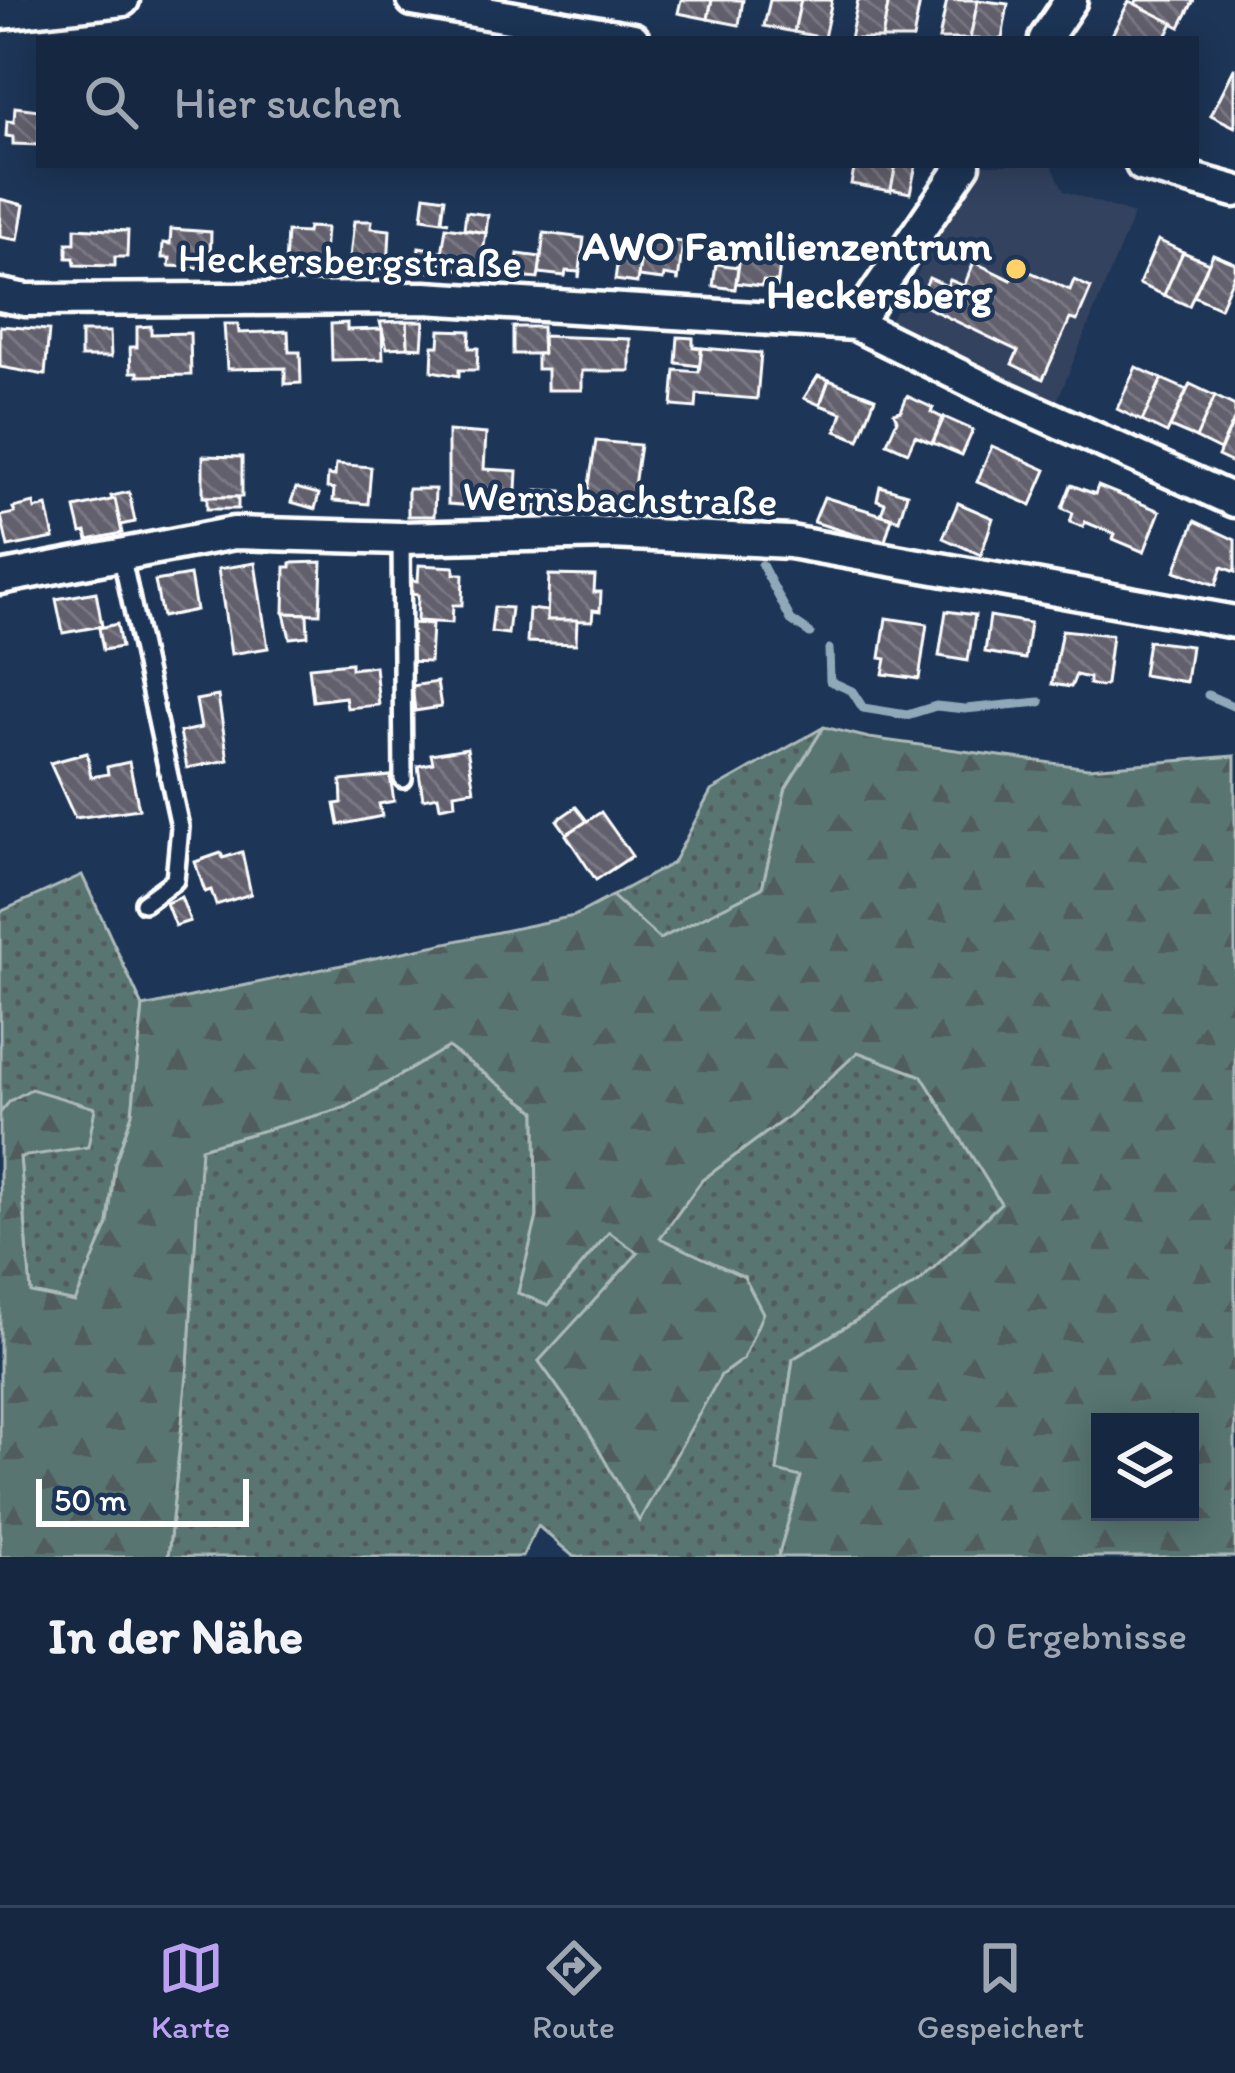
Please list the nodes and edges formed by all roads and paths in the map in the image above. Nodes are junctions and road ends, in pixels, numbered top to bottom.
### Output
1 (123, 0) edge
2 (413, 0) edge
3 (1071, 0) edge
4 (423, 1) edge
5 (0, 13) edge
6 (616, 36) edge
7 (1048, 36) edge
8 (962, 168) edge
9 (1153, 168) edge
10 (1235, 191) edge
11 (0, 295) edge
12 (855, 324) junction
13 (1235, 501) edge
14 (401, 538) junction
15 (121, 554) junction
16 (0, 578) edge
17 (1235, 622) edge
18 (403, 779) dead end
19 (144, 903) dead end

1 - 5 street
2 - 4 street
3 - 7 street
4 - 6 street
8 - 12 street
9 - 10 street
11 - 12 street, Heckersbergstraße
12 - 13 street, Heckersbergstraße
14 - 15 street, Wernsbachstraße
14 - 17 street, Wernsbachstraße
14 - 18 lane
15 - 16 street, Wernsbachstraße
15 - 19 lane

